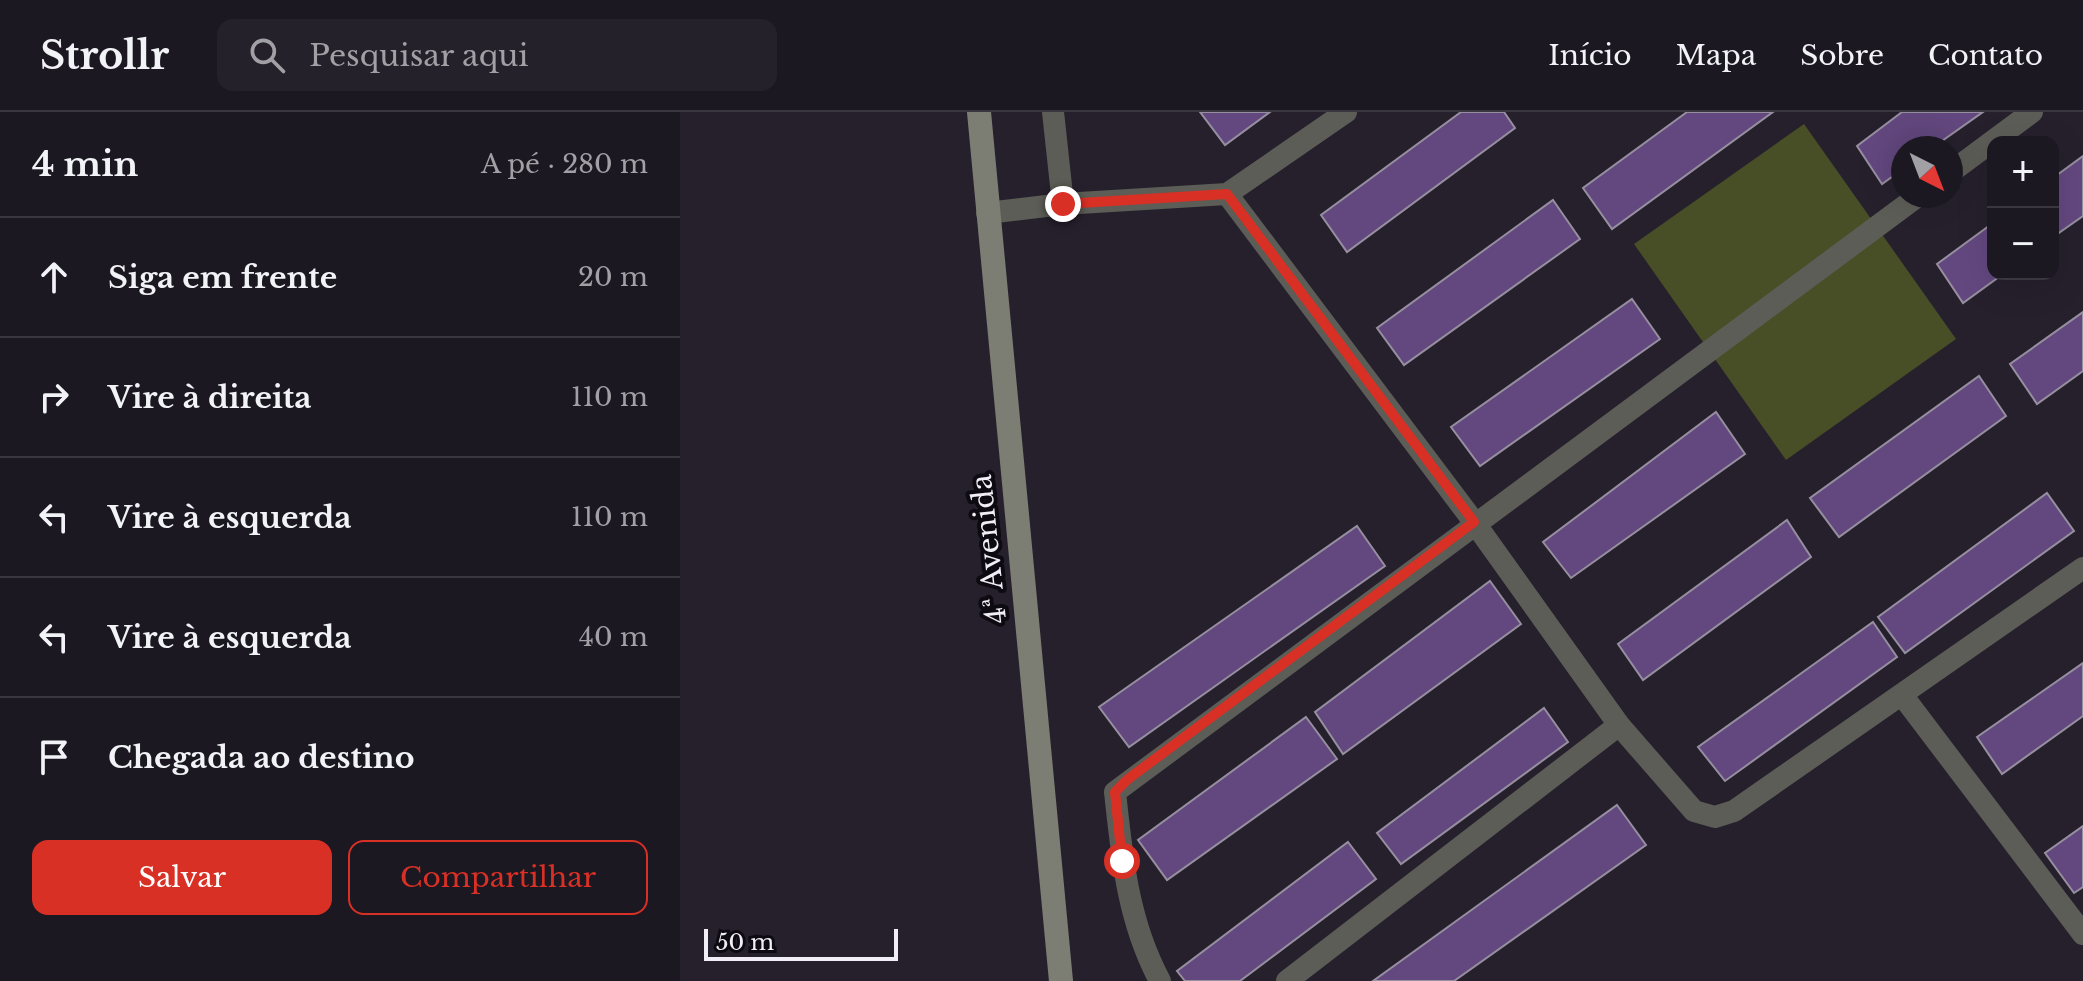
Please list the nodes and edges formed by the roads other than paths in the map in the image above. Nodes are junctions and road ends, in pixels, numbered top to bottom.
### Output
1 (979, 112) edge
2 (1053, 112) edge
3 (1346, 112) edge
4 (2032, 112) edge
5 (1963, 163) edge
6 (1227, 194) junction
7 (1063, 204) junction
8 (1902, 208) edge
9 (987, 213) junction
10 (1474, 522) junction
11 (2083, 568) edge
12 (1902, 695) junction
13 (1619, 725) junction
14 (2083, 934) edge
15 (1061, 981) edge
16 (1160, 981) edge
17 (1287, 981) edge

1 - 9 street, 4ª Avenida
2 - 7 street
3 - 6 street
4 - 5 street
6 - 7 street
6 - 10 street
7 - 9 street
8 - 10 street
9 - 15 street, 4ª Avenida
10 - 13 street
10 - 16 street
11 - 12 street
12 - 13 street
12 - 14 street
13 - 17 street

